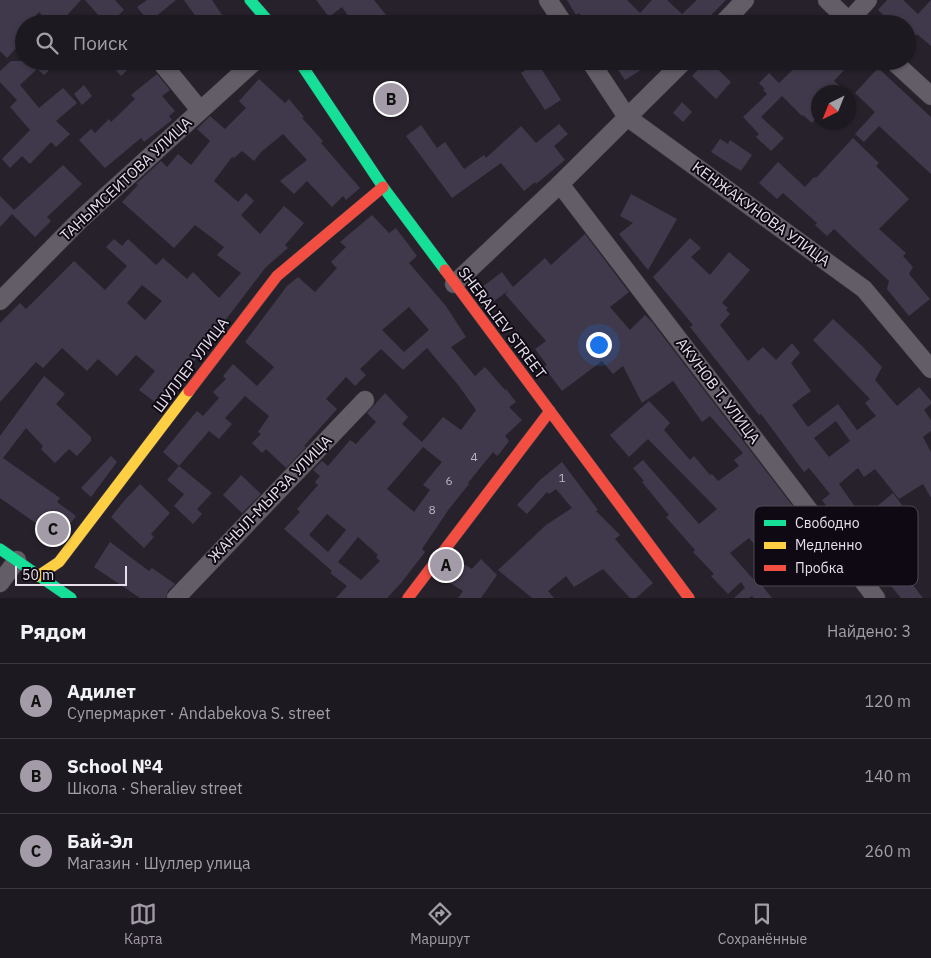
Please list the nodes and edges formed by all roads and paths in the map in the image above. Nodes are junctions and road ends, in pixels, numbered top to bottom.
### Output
1 (250, 0) edge
2 (548, 0) edge
3 (746, 0) edge
4 (827, 0) edge
5 (868, 0) edge
6 (263, 15) edge
7 (558, 15) edge
8 (731, 15) edge
9 (843, 15) edge
10 (856, 15) edge
11 (167, 70) edge
12 (245, 70) edge
13 (305, 70) edge
14 (596, 70) edge
15 (675, 70) edge
16 (903, 70) edge
17 (931, 96) edge
18 (200, 110) junction
19 (628, 117) junction
20 (560, 184) junction
21 (383, 187) junction
22 (454, 284) junction
23 (0, 301) edge
24 (931, 369) edge
25 (365, 400) dead end
26 (550, 411) junction
27 (806, 506) edge
28 (0, 549) edge
29 (17, 560) junction
30 (38, 576) junction
31 (0, 583) edge
32 (867, 586) edge
33 (71, 598) edge
34 (176, 598) edge
35 (408, 598) edge
36 (688, 598) edge
37 (876, 598) edge

1 - 6 street
2 - 7 street
3 - 8 street
4 - 9 street
5 - 10 street
11 - 18 street
12 - 18 street, ТАНЫМСЕИТОВА УЛИЦА
13 - 21 street, SHERALIEV STREET
14 - 19 street, КЕНЖАКУНОВА УЛИЦА
15 - 19 street
16 - 17 street
18 - 23 street, ТАНЫМСЕИТОВА УЛИЦА
19 - 20 street
19 - 24 street, КЕНЖАКУНОВА УЛИЦА
20 - 22 street
20 - 27 street, АКУНОВ Т. УЛИЦА
21 - 22 street, SHERALIEV STREET
21 - 30 street, ШУЛЛЕР УЛИЦА
22 - 26 street, SHERALIEV STREET
25 - 34 street, ЖАНЫЛ-МЫРЗА УЛИЦА
26 - 35 street
26 - 36 street, SHERALIEV STREET
28 - 29 street
29 - 30 street
29 - 31 street
30 - 33 street
32 - 37 street, АКУНОВ Т. УЛИЦА

